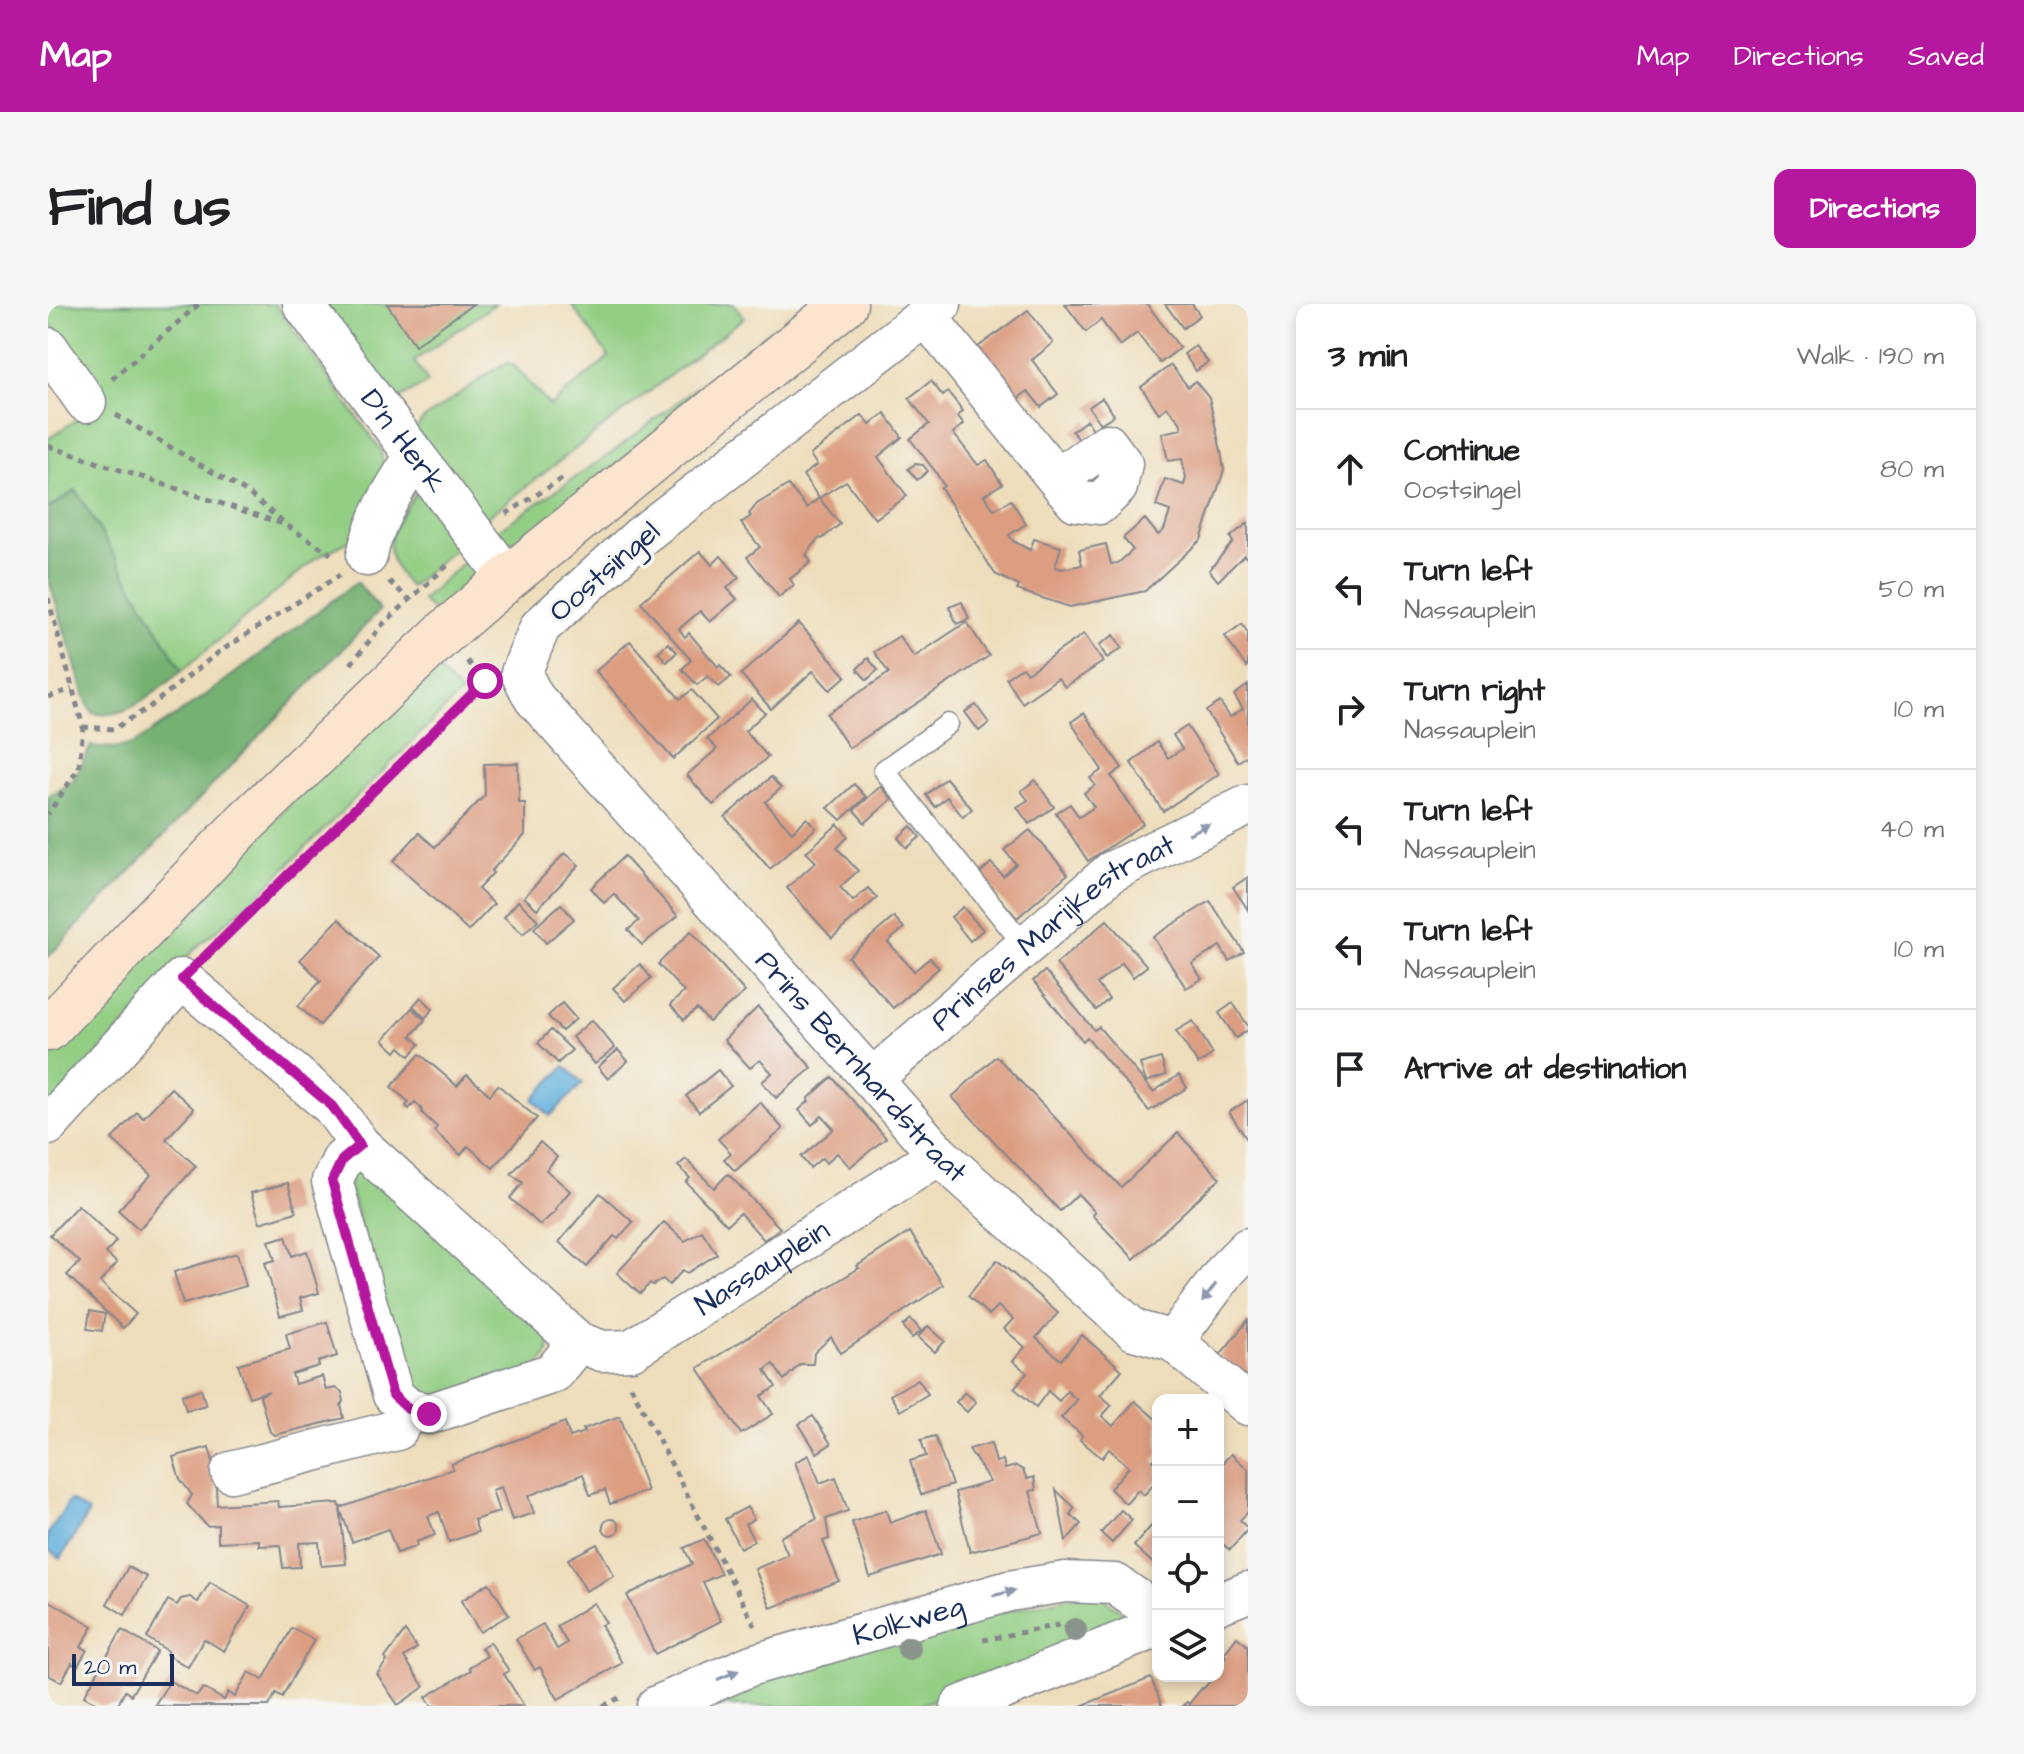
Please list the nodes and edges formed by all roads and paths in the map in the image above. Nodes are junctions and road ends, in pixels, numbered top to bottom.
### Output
1 (199, 304) edge
2 (303, 304) edge
3 (845, 304) edge
4 (933, 310) edge
5 (48, 348) edge
6 (86, 402) junction
7 (48, 446) edge
8 (415, 456) junction
9 (1057, 479) dead end
10 (286, 525) junction
11 (477, 537) junction
12 (360, 562) junction
13 (508, 578) junction
14 (48, 598) edge
15 (410, 600) dead end
16 (521, 673) junction
17 (72, 689) junction
18 (48, 697) edge
19 (948, 724) dead end
20 (83, 727) junction
21 (1248, 805) edge
22 (48, 814) edge
23 (1024, 945) junction
24 (182, 979) junction
25 (48, 1029) edge
26 (872, 1079) junction
27 (48, 1125) edge
28 (360, 1145) junction
29 (939, 1155) junction
30 (1248, 1248) edge
31 (596, 1347) junction
32 (1165, 1350) junction
33 (1248, 1405) edge
34 (408, 1409) junction
35 (231, 1472) dead end
36 (1152, 1610) edge
37 (1152, 1629) edge
38 (772, 1659) junction
39 (657, 1706) edge
40 (961, 1706) edge

1 - 6 path
2 - 8 street, D'n Herk
3 - 13 main road, Oostsingel
4 - 9 street, Oostsingel
4 - 16 street, Oostsingel
5 - 6 street
6 - 10 path
7 - 10 path
8 - 11 street, D'n Herk
8 - 12 street
10 - 12 path
11 - 13 street, D'n Herk
11 - 15 path
12 - 20 path
13 - 25 main road, Oostsingel
14 - 17 path
16 - 24 path
16 - 26 street, Prins Bernhardstraat
17 - 18 path
17 - 20 path
19 - 23 lane
20 - 22 path
23 -> 21 street, Prinses Marijkestraat
23 - 26 street, Prinses Marijkestraat
24 - 27 street
24 - 28 street
26 - 29 street, Prins Bernhardstraat
28 - 31 street
28 - 34 street
29 - 31 street, Nassauplein
29 - 32 street, Prins Bernhardstraat
30 -> 32 street
31 - 34 street, Nassauplein
31 - 38 path
32 - 33 street, Prins Bernhardstraat
34 - 35 street
38 -> 36 street, Kolkweg
37 - 40 street
39 -> 38 street, Kolkweg

